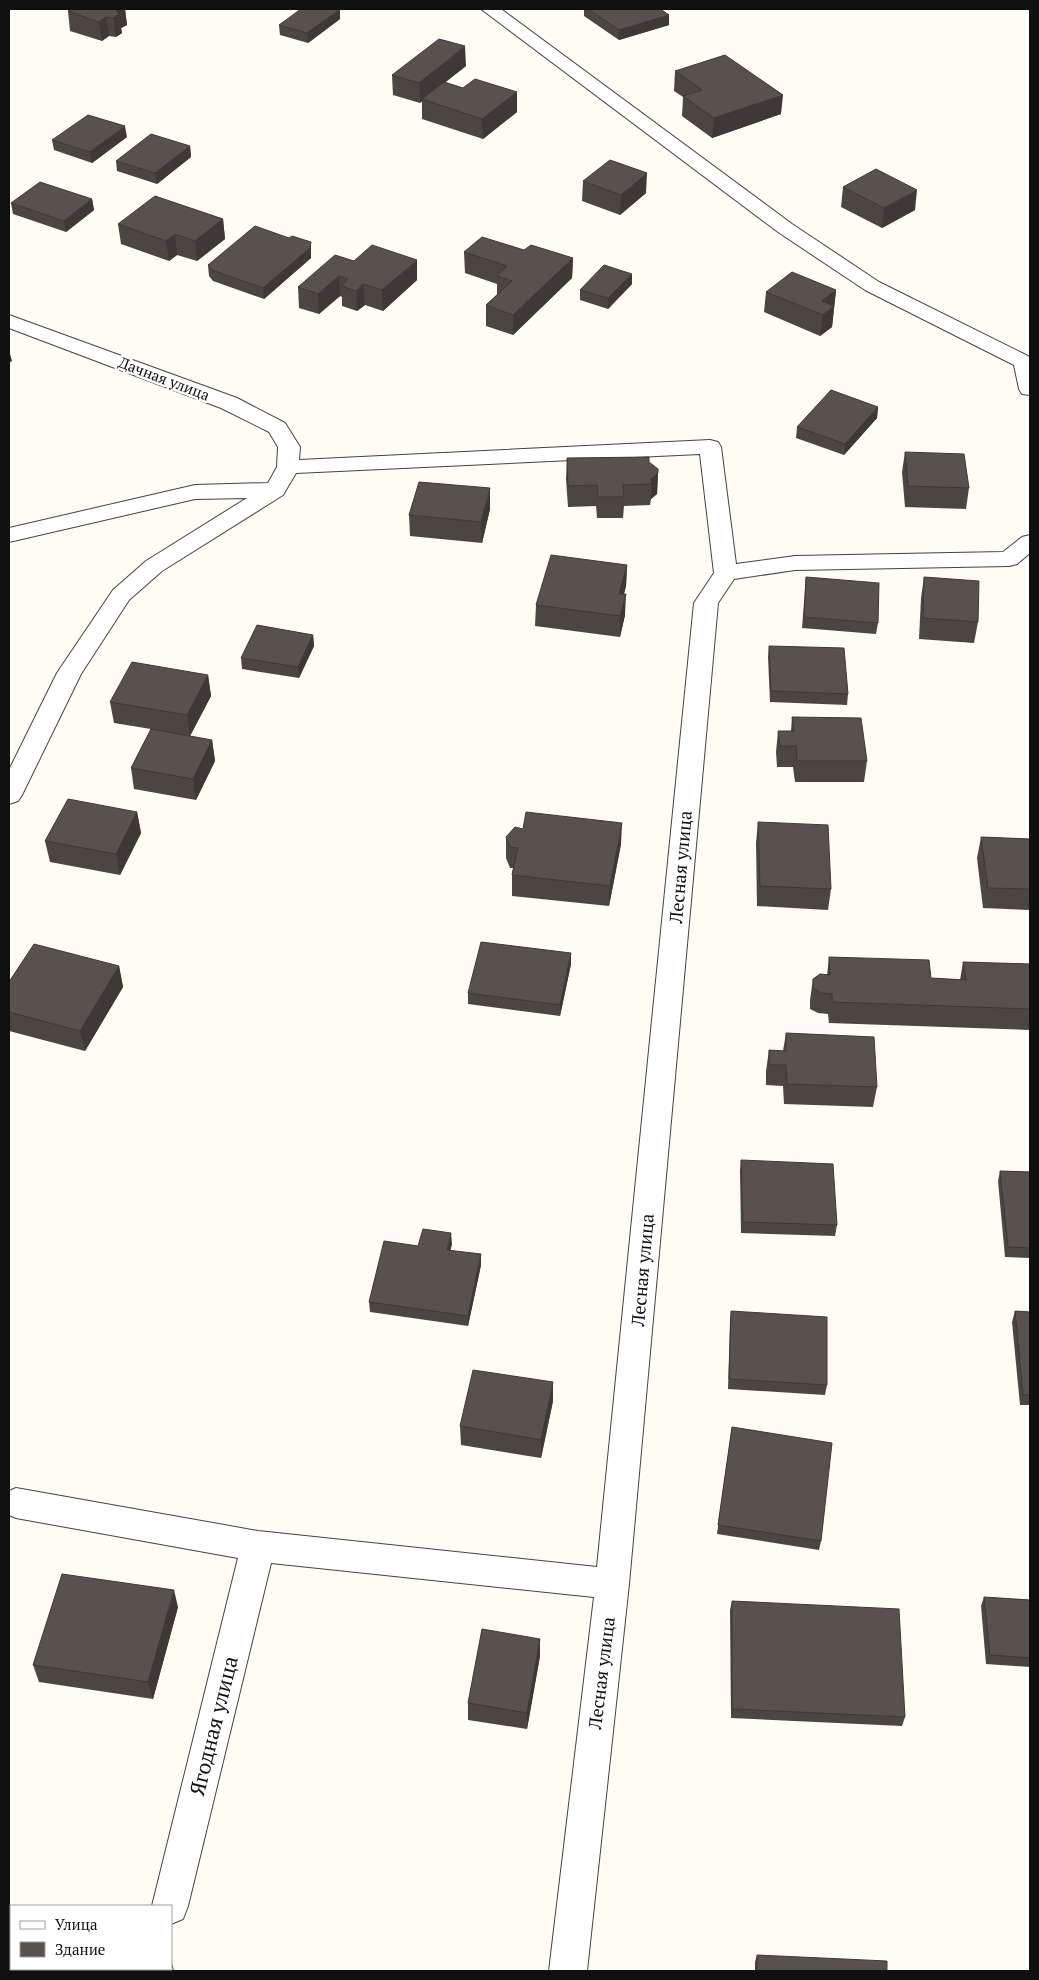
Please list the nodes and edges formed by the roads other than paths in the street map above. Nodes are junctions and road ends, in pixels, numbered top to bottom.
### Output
1 (490, 9) edge
2 (9, 321) edge
3 (1027, 364) edge
4 (1030, 389) edge
5 (288, 466) junction
6 (275, 490) junction
7 (9, 534) edge
8 (1030, 542) edge
9 (726, 573) junction
10 (9, 795) edge
11 (16, 1503) dead end
12 (258, 1546) junction
13 (612, 1584) junction
14 (170, 1905) edge
15 (568, 1971) edge

1 - 3 street
2 - 5 street, Дачная улица
3 - 4 street
5 - 6 street
5 - 9 street
6 - 7 street
6 - 10 street
8 - 9 street
9 - 13 street, Лесная улица
11 - 12 street
12 - 13 street
12 - 14 street, Ягодная улица
13 - 15 street, Лесная улица

